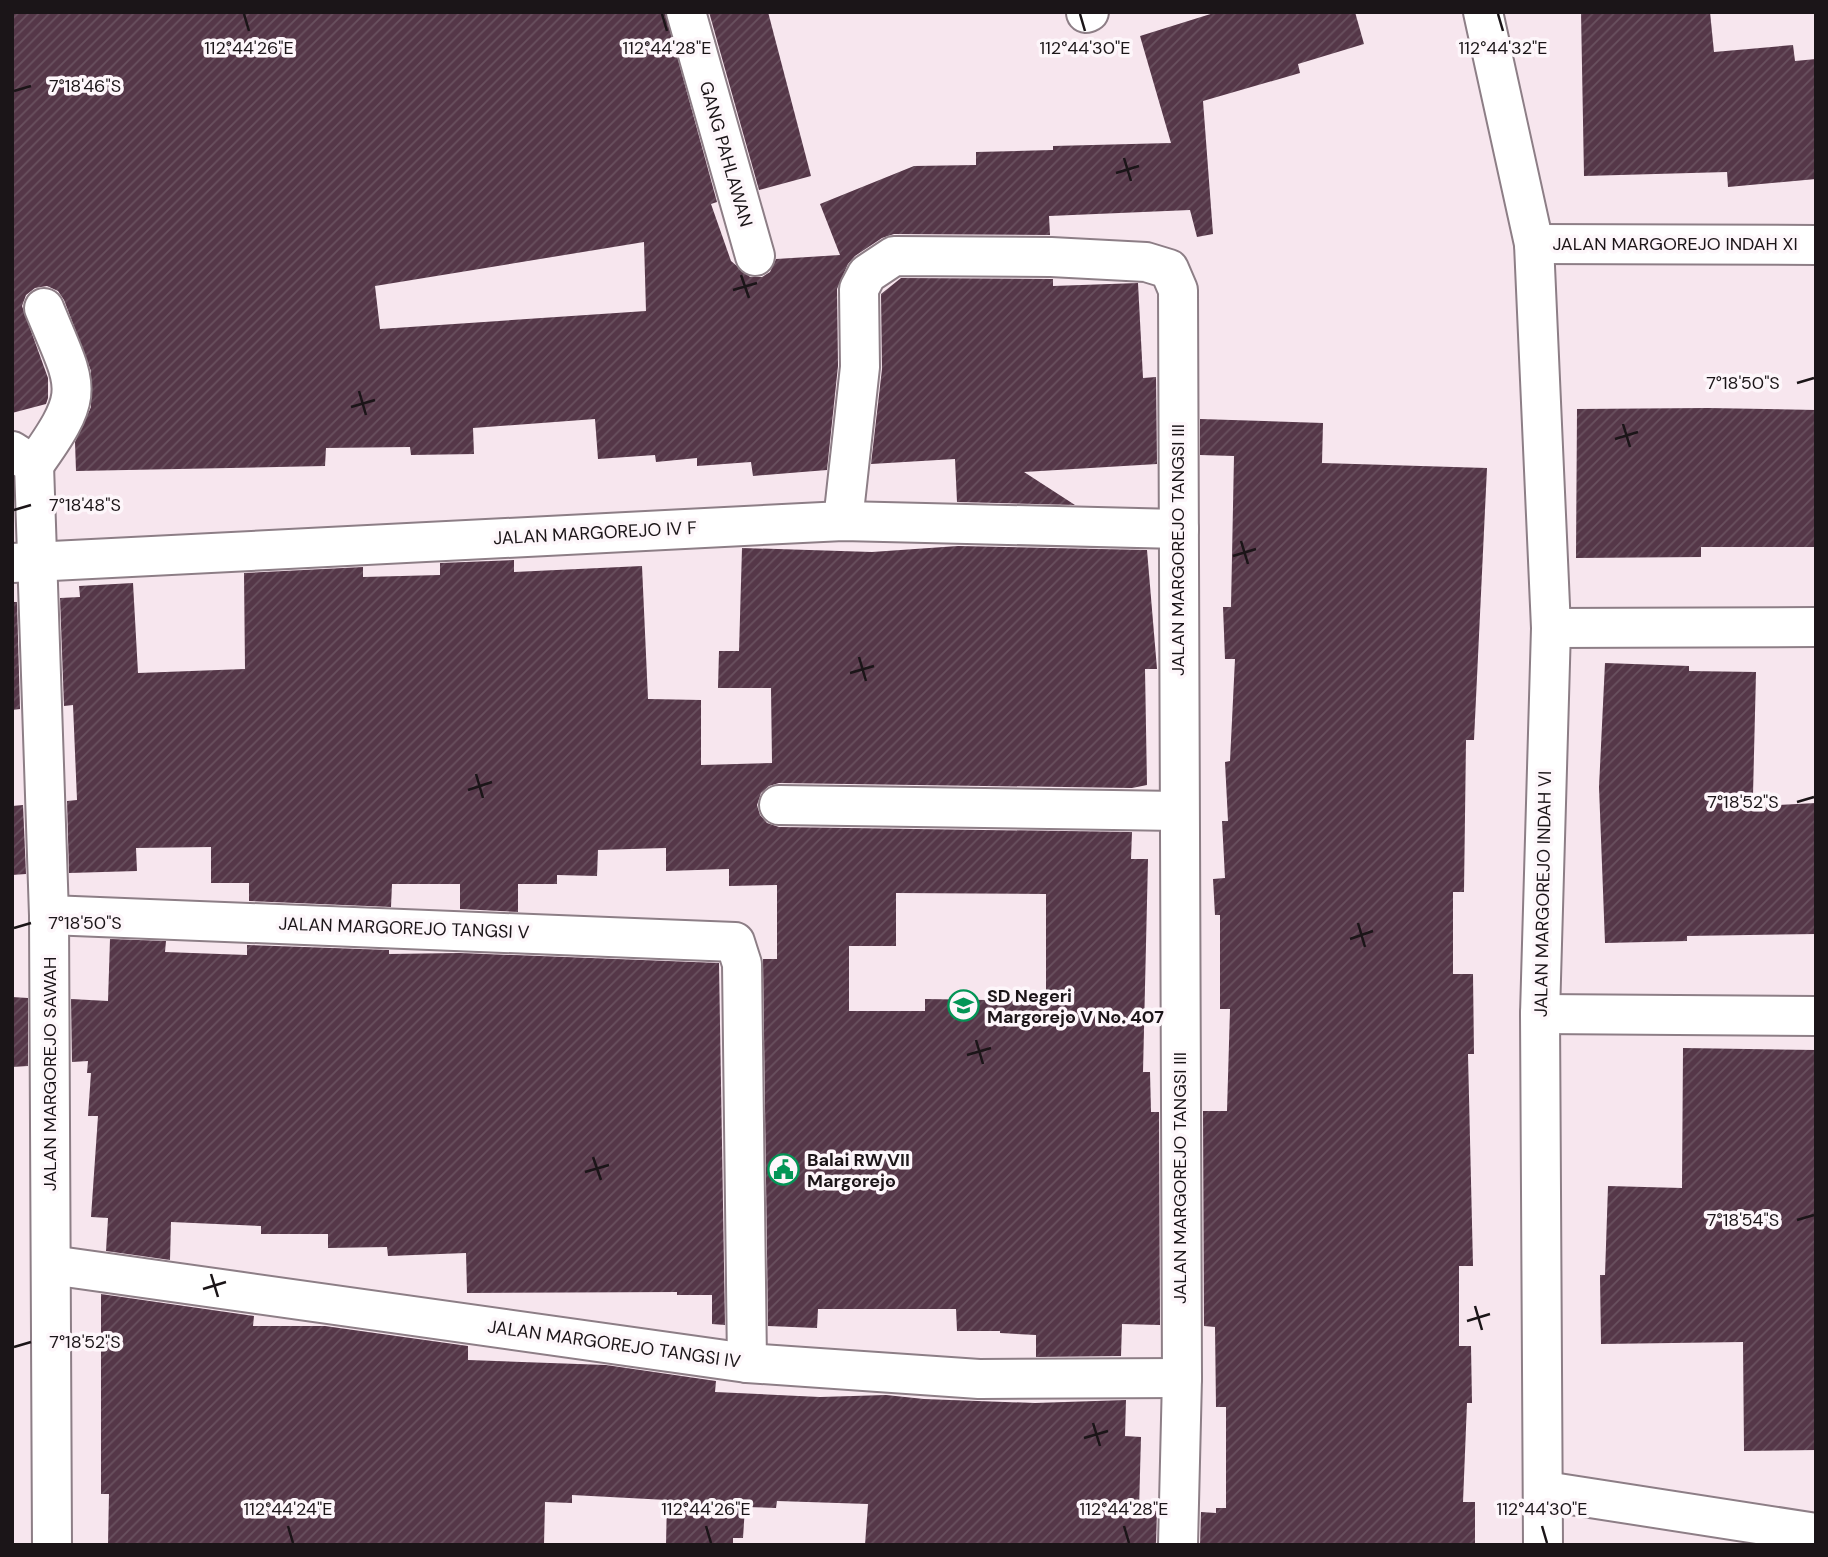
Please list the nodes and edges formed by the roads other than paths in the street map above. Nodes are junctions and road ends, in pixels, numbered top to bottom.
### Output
1 (686, 12) edge
2 (1483, 12) edge
3 (1534, 244) junction
4 (1816, 245) edge
5 (755, 256) dead end
6 (44, 308) dead end
7 (23, 458) edge
8 (843, 521) junction
9 (1179, 529) junction
10 (25, 563) edge
11 (1816, 627) edge
12 (1550, 628) junction
13 (779, 805) dead end
14 (1178, 811) junction
15 (49, 915) junction
16 (1540, 1014) junction
17 (1816, 1016) edge
18 (51, 1265) junction
19 (747, 1363) junction
20 (1182, 1378) junction
21 (1545, 1491) junction
22 (1816, 1533) edge
23 (52, 1545) edge
24 (1178, 1545) edge
25 (1543, 1545) edge

1 - 5 street, GANG PAHLAWAN
2 - 3 street, JALAN MARGOREJO INDAH VI
3 - 4 street, JALAN MARGOREJO INDAH XI
3 - 12 street, JALAN MARGOREJO INDAH VI
6 - 7 street
7 - 10 street, JALAN MARGOREJO SAWAH
8 - 9 street, JALAN MARGOREJO IV F
8 - 9 street, JALAN MARGOREJO TANGSI III
8 - 10 street, JALAN MARGOREJO IV F
9 - 14 street, JALAN MARGOREJO TANGSI III
10 - 15 street, JALAN MARGOREJO SAWAH
11 - 12 street
12 - 16 street, JALAN MARGOREJO INDAH VI
13 - 14 street
14 - 20 street, JALAN MARGOREJO TANGSI III
15 - 18 street, JALAN MARGOREJO SAWAH
15 - 19 street, JALAN MARGOREJO TANGSI V
16 - 17 street
16 - 21 street, JALAN MARGOREJO INDAH VI
18 - 19 street, JALAN MARGOREJO TANGSI IV
18 - 23 street, JALAN MARGOREJO SAWAH
19 - 20 street, JALAN MARGOREJO TANGSI IV
20 - 24 street, JALAN MARGOREJO TANGSI III
21 - 22 street
21 - 25 street, JALAN MARGOREJO INDAH VI

